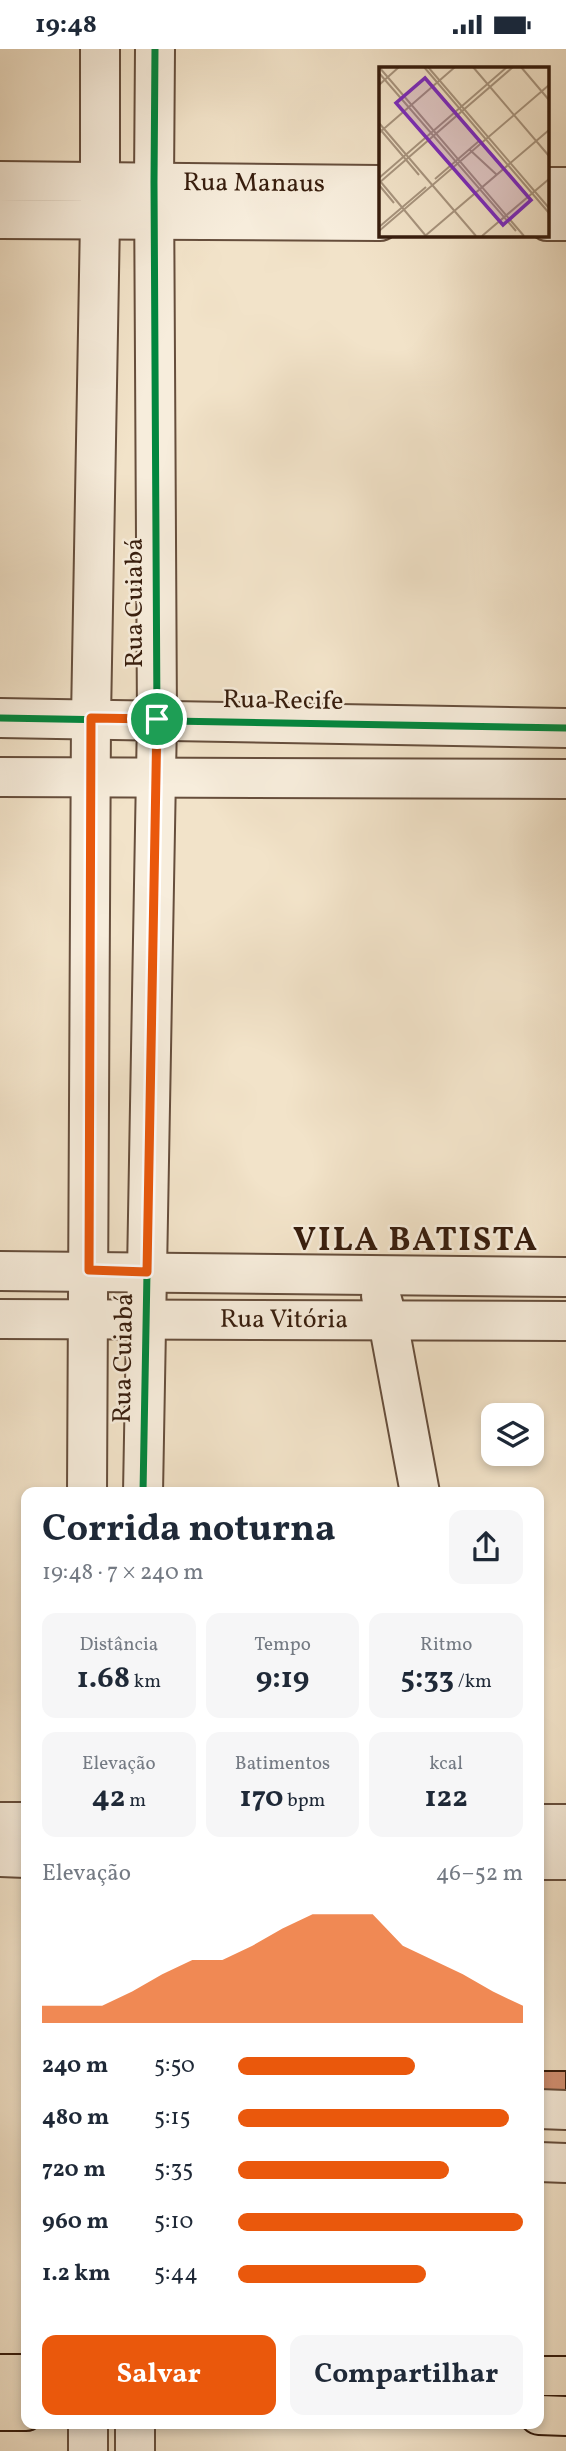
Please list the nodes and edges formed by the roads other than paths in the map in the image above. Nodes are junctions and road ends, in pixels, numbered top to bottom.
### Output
1 (100, 49) edge
2 (155, 49) edge
3 (0, 181) edge
4 (100, 181) junction
5 (154, 182) junction
6 (379, 185) edge
7 (548, 187) edge
8 (566, 187) edge
9 (0, 219) edge
10 (100, 220) junction
11 (154, 220) junction
12 (379, 221) edge
13 (548, 221) edge
14 (566, 221) edge
15 (0, 718) edge
16 (91, 718) junction
17 (157, 719) junction
18 (566, 728) edge
19 (0, 777) edge
20 (91, 777) junction
21 (156, 777) junction
22 (566, 779) edge
23 (89, 1270) junction
24 (0, 1271) edge
25 (147, 1272) junction
26 (374, 1274) junction
27 (566, 1277) edge
28 (0, 1319) edge
29 (89, 1319) junction
30 (146, 1319) junction
31 (388, 1321) junction
32 (566, 1321) edge
33 (87, 1487) edge
34 (143, 1487) edge
35 (420, 1487) edge
36 (0, 1822) edge
37 (21, 1822) edge
38 (544, 1824) edge
39 (566, 1824) edge
40 (0, 1857) edge
41 (21, 1857) edge
42 (544, 1860) edge
43 (566, 1860) edge
44 (544, 2109) edge
45 (566, 2110) edge
46 (544, 2162) edge
47 (566, 2163) edge
48 (0, 2374) edge
49 (21, 2374) edge
50 (544, 2376) edge
51 (566, 2376) edge
52 (0, 2411) edge
53 (21, 2411) edge
54 (544, 2415) edge
55 (566, 2416) edge
56 (88, 2429) edge
57 (135, 2429) edge
58 (88, 2451) edge
59 (135, 2451) edge

1 - 4 street, Rua Cuiabá
2 - 5 street, Rua Cuiabá
3 - 4 street, Rua Manaus
4 - 5 street, Rua Manaus
4 - 10 street, Rua Cuiabá
5 - 6 street, Rua Manaus
5 - 11 street, Rua Cuiabá
7 - 8 street
9 - 10 street, Rua Manaus
10 - 11 street, Rua Manaus
10 - 16 street, Rua Cuiabá
11 - 12 street, Rua Manaus
11 - 17 street, Rua Cuiabá
13 - 14 street
15 - 16 street, Rua Recife
16 - 17 street, Rua Recife
16 - 20 street, Rua Cuiabá
17 - 18 street, Rua Recife
17 - 21 street, Rua Cuiabá
19 - 20 street
20 - 21 street
20 - 23 street, Rua Cuiabá
21 - 22 street
21 - 25 street, Rua Cuiabá
23 - 24 street, Rua Vitória
23 - 25 street, Rua Vitória
23 - 29 street, Rua Cuiabá
25 - 26 street, Rua Vitória
25 - 30 street, Rua Cuiabá
26 - 27 street, Rua Vitória
26 - 31 street
28 - 29 street, Rua Vitória
29 - 30 street, Rua Vitória
29 - 33 street, Rua Cuiabá
30 - 31 street, Rua Vitória
30 - 34 street, Rua Cuiabá
31 - 32 street, Rua Vitória
31 - 35 street
36 - 37 street
38 - 39 street
40 - 41 street
42 - 43 street
44 - 45 street
46 - 47 street
48 - 49 main road
50 - 51 main road
52 - 53 main road
54 - 55 main road
56 - 58 street
57 - 59 street

